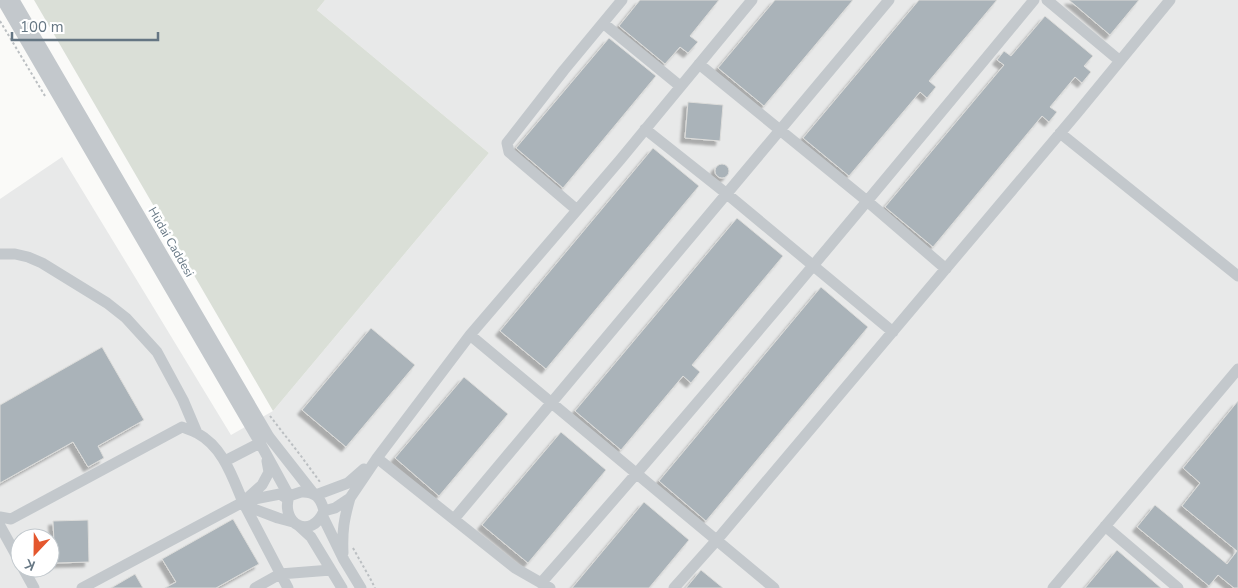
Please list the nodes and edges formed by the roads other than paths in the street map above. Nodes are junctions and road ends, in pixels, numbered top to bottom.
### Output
1 (2, 0) edge
2 (14, 0) edge
3 (622, 0) edge
4 (752, 0) edge
5 (889, 0) edge
6 (1034, 0) edge
7 (1047, 0) edge
8 (1170, 0) edge
9 (603, 23) junction
10 (1120, 61) junction
11 (699, 64) junction
12 (680, 86) junction
13 (645, 129) junction
14 (780, 130) junction
15 (1060, 133) junction
16 (727, 194) junction
17 (867, 201) junction
18 (577, 210) junction
19 (0, 254) edge
20 (813, 265) junction
21 (946, 268) junction
22 (1238, 276) edge
23 (892, 332) junction
24 (470, 335) junction
25 (1238, 369) edge
26 (551, 403) junction
27 (196, 433) junction
28 (260, 443) junction
29 (266, 456) junction
30 (377, 458) junction
31 (225, 461) junction
32 (637, 474) junction
33 (318, 493) junction
34 (288, 497) junction
35 (350, 498) junction
36 (245, 504) junction
37 (323, 513) junction
38 (0, 517) edge
39 (454, 519) junction
40 (295, 524) junction
41 (0, 526) edge
42 (1105, 526) junction
43 (716, 541) junction
44 (10, 544) edge
45 (344, 560) junction
46 (331, 570) junction
47 (280, 574) junction
48 (546, 586) edge
49 (82, 588) edge
50 (255, 588) edge
51 (288, 588) edge
52 (342, 588) edge
53 (361, 588) edge
54 (674, 588) edge
55 (774, 588) edge
56 (1053, 588) edge
57 (1178, 588) edge

1 - 28 street, Hüdai Caddesi
2 - 33 street, Hüdai Caddesi
3 - 9 street
4 - 11 street
5 - 14 street
6 - 17 street
7 - 10 street
8 - 10 street
9 - 12 street
9 - 18 street
10 - 15 street
11 - 12 street
11 - 14 street
12 - 13 street
13 - 16 street
13 - 18 street
14 - 16 street
14 - 17 street
15 - 21 street
15 - 22 street
16 - 20 street
16 - 26 street
17 - 20 street
17 - 21 street
18 - 24 street
19 - 27 street
20 - 23 street
20 - 32 street
21 - 23 street
23 - 43 street
24 - 26 street
24 - 30 street
25 - 42 street
26 - 32 street
26 - 39 street
27 - 31 street
27 - 38 street
28 - 29 street, Hüdai Caddesi
28 - 31 street
29 - 34 street, Hüdai Caddesi
29 - 36 street
30 - 33 street
30 - 35 street
30 - 39 street
31 - 36 street
32 - 43 street
32 - 48 street
33 - 34 street
33 - 37 street
34 - 36 street
34 - 40 street
35 - 37 street
35 - 45 street
36 - 40 street
36 - 47 street
36 - 49 street
37 - 40 street
37 - 45 street
39 - 48 street
40 - 46 street
41 - 44 street
42 - 56 street
42 - 57 street
43 - 54 street
43 - 55 street
45 - 53 street
46 - 47 street
46 - 52 street
47 - 50 street
47 - 51 street

